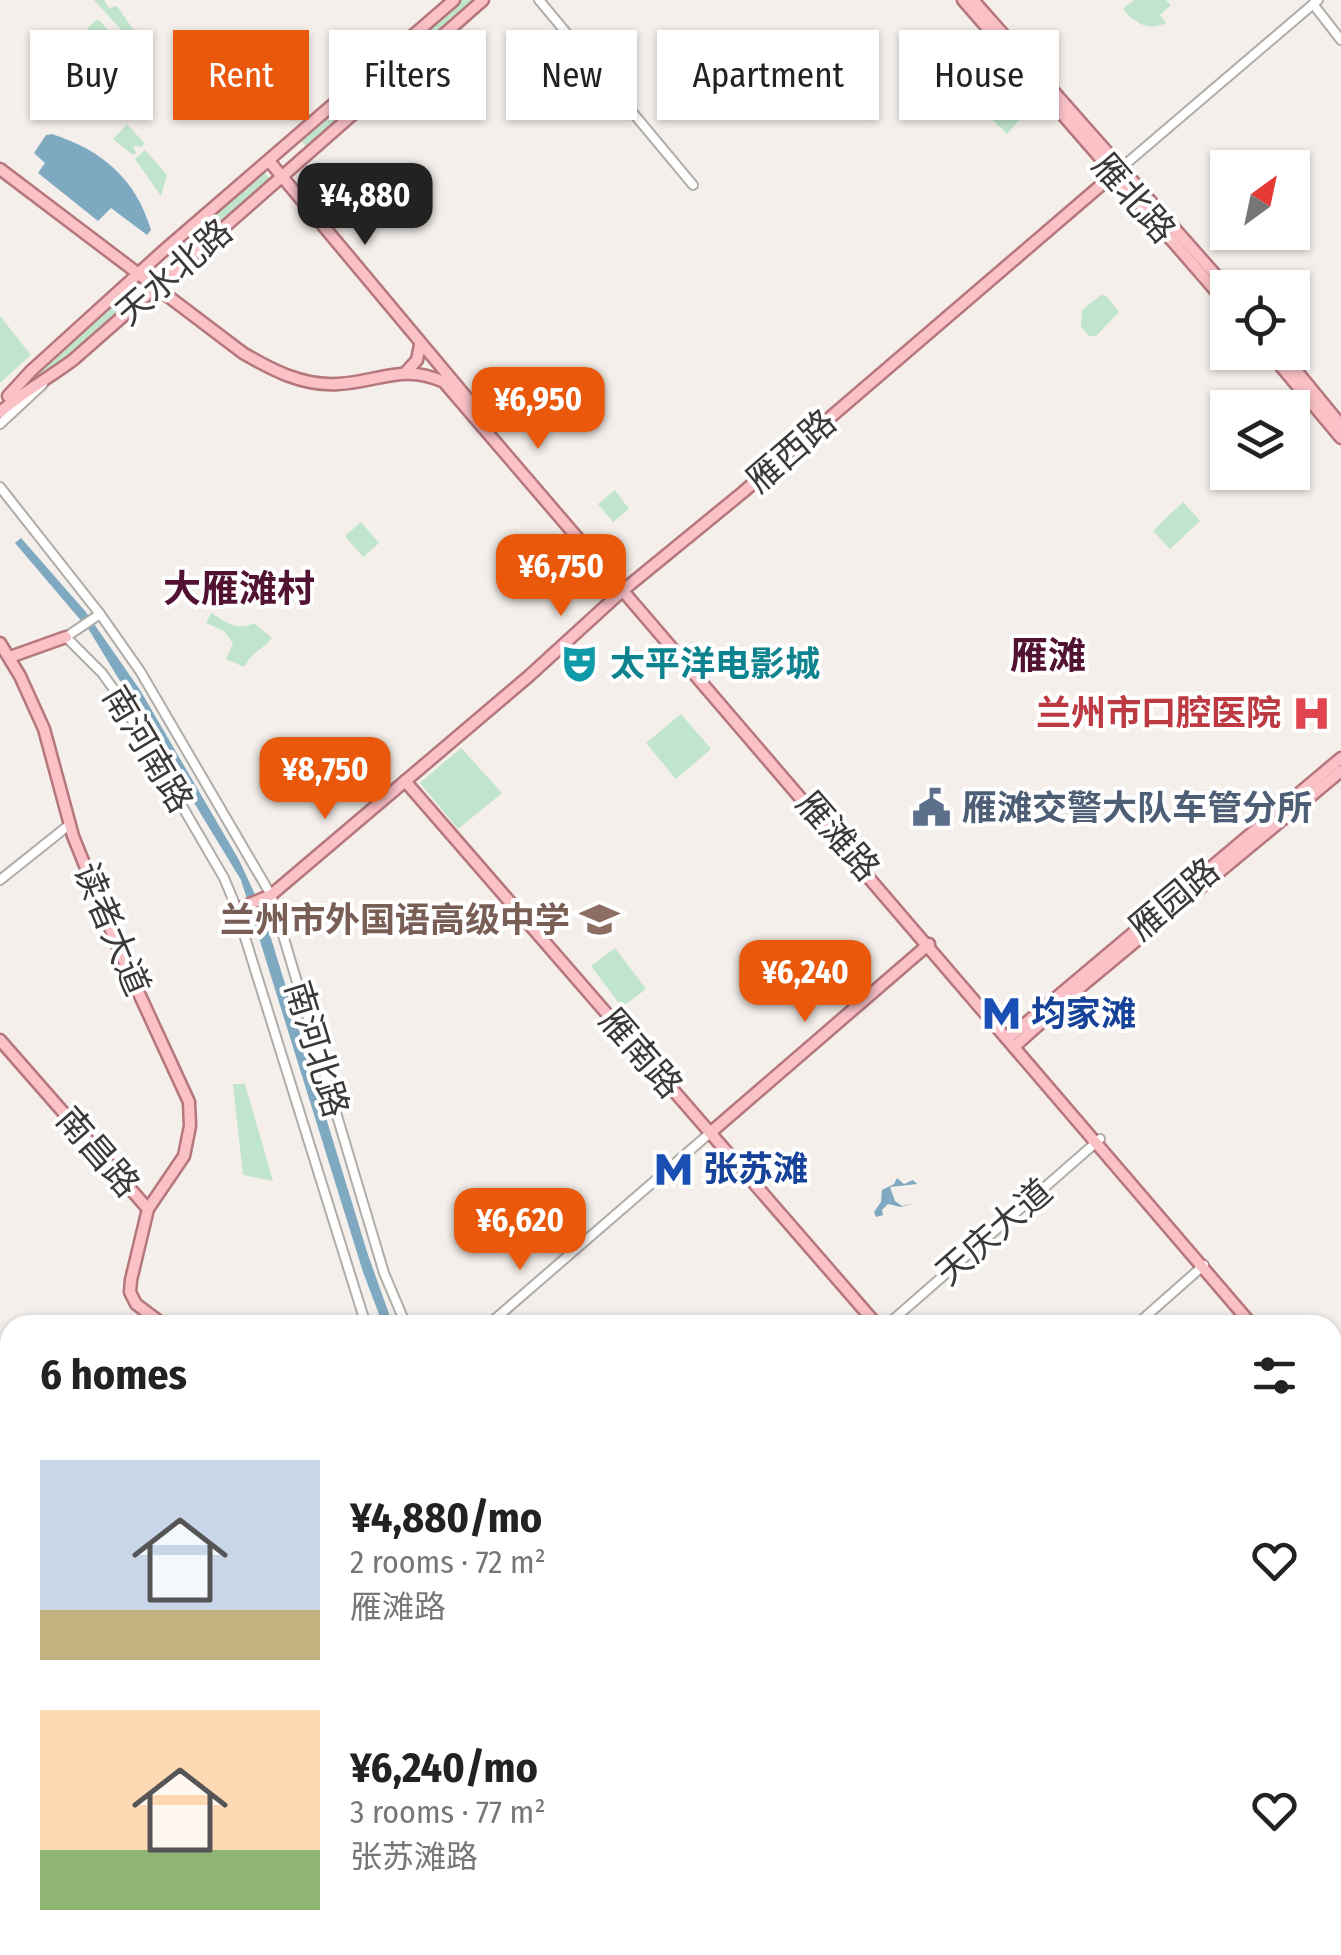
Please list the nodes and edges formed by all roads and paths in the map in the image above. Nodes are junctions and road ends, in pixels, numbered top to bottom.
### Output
1 (454, 0) edge
2 (483, 0) edge
3 (539, 0) edge
4 (963, 0) edge
5 (972, 0) edge
6 (1315, 2) edge
7 (420, 30) edge
8 (449, 30) edge
9 (1341, 40) edge
10 (329, 109) edge
11 (346, 120) edge
12 (269, 161) junction
13 (0, 169) edge
14 (1117, 171) junction
15 (281, 176) junction
16 (693, 184) dead end
17 (1210, 270) edge
18 (140, 274) junction
19 (1210, 283) edge
20 (156, 288) junction
21 (420, 345) junction
22 (1284, 370) edge
23 (1296, 370) edge
24 (406, 372) junction
25 (43, 384) junction
26 (0, 400) edge
27 (0, 412) edge
28 (0, 424) edge
29 (1341, 425) edge
30 (1341, 438) edge
31 (0, 488) edge
32 (623, 590) junction
33 (98, 616) junction
34 (66, 637) junction
35 (0, 643) edge
36 (10, 657) junction
37 (1341, 758) edge
38 (1341, 771) edge
39 (405, 781) junction
40 (69, 825) junction
41 (1260, 834) junction
42 (0, 880) edge
43 (267, 898) junction
44 (236, 910) junction
45 (928, 945) junction
46 (0, 1040) edge
47 (1012, 1042) junction
48 (710, 1133) junction
49 (1098, 1141) junction
50 (148, 1209) junction
51 (1203, 1266) junction
52 (151, 1315) edge
53 (363, 1315) edge
54 (402, 1315) edge
55 (500, 1315) edge
56 (868, 1315) edge
57 (898, 1315) edge
58 (1147, 1315) edge
59 (1246, 1315) edge

1 - 7 main road, 天水北路
2 - 8 main road, 天水北路
3 - 16 street
4 - 14 main road, 雁北路
5 - 14 main road, 雁北路
6 - 9 street
6 - 14 street, 雁西路
10 - 12 main road, 天水北路
11 - 15 main road, 天水北路
12 - 15 main road, 雁滩路
12 - 18 main road, 天水北路
13 - 18 main road
14 - 17 main road, 雁北路
14 - 19 main road, 雁北路
14 - 32 main road, 雁西路
15 - 20 main road, 天水北路
15 - 21 main road, 雁滩路
18 - 20 main road
18 - 26 main road, 天水北路
20 - 24 main road
20 - 25 main road, 天水北路
21 - 24 main road
21 - 32 main road, 雁滩路
22 - 30 main road
23 - 29 main road
24 - 32 main road, 雁滩路
25 - 27 main road, 天水北路
25 - 28 street
31 - 33 street, 南河北路
32 - 39 main road, 雁西路
32 - 45 main road, 雁滩路
33 - 34 street
33 - 43 street, 南河北路
34 - 36 main road
34 - 44 street, 南河南路
35 - 36 main road, 读者大道
36 - 40 main road, 读者大道
37 - 41 main road, 雁园路
38 - 41 main road, 雁园路
39 - 43 main road, 雁西路
39 - 48 main road, 雁南路
40 - 42 street
40 - 50 main road, 读者大道
41 - 47 main road, 雁园路
43 - 44 main road, 雁西路
43 - 54 street, 南河北路
44 - 53 street, 南河南路
45 - 47 main road, 雁滩路
45 - 48 main road
46 - 50 main road, 南昌路
47 - 49 main road, 雁滩路
48 - 55 street
48 - 56 main road, 雁南路
49 - 51 main road, 雁滩路
49 - 57 street, 天庆大道
50 - 52 main road, 南昌路
51 - 58 street
51 - 59 main road, 雁滩路

